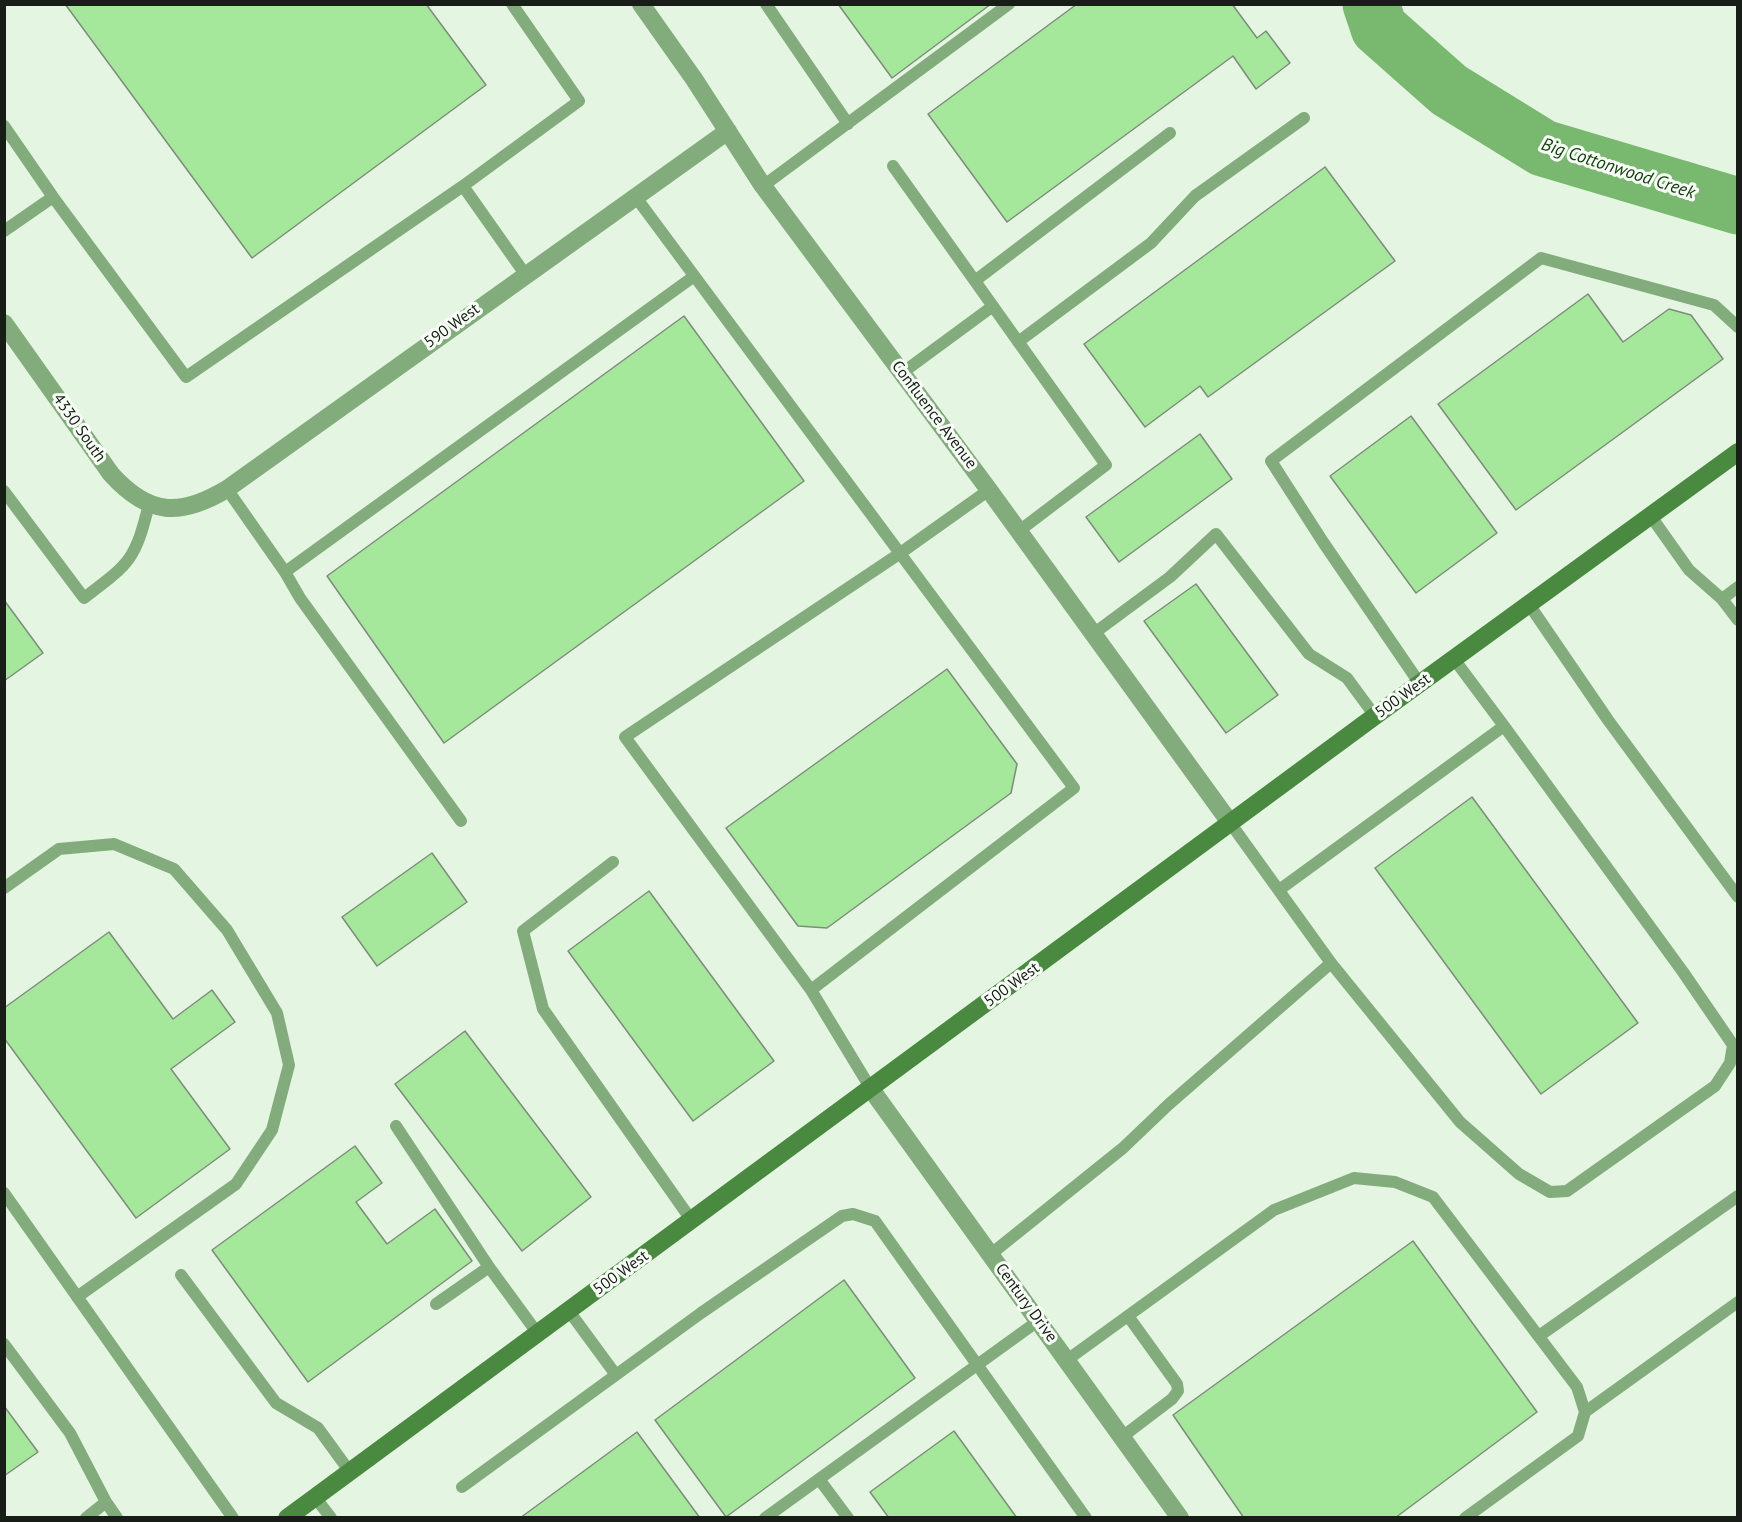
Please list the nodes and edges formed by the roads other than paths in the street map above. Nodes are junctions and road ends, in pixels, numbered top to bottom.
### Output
1 (512, 4) edge
2 (641, 4) edge
3 (766, 4) edge
4 (1009, 4) edge
5 (1304, 118) dead end
6 (848, 124) junction
7 (4, 126) edge
8 (728, 131) junction
9 (1170, 133) dead end
10 (893, 166) dead end
11 (463, 186) junction
12 (764, 186) junction
13 (635, 196) junction
14 (53, 197) junction
15 (4, 231) edge
16 (525, 274) junction
17 (693, 277) junction
18 (976, 280) junction
19 (993, 306) junction
20 (4, 323) edge
21 (1737, 327) edge
22 (1018, 342) junction
23 (902, 373) junction
24 (1737, 452) edge
25 (227, 489) junction
26 (989, 490) junction
27 (4, 491) edge
28 (149, 504) junction
29 (172, 508) joint
30 (1650, 515) junction
31 (1019, 531) junction
32 (899, 554) junction
33 (285, 572) junction
34 (1737, 587) edge
35 (1722, 599) junction
36 (1528, 603) junction
37 (1737, 620) edge
38 (1093, 634) junction
39 (1454, 659) junction
40 (1420, 684) junction
41 (1375, 716) junction
42 (1504, 726) junction
43 (461, 821) dead end
44 (1231, 824) junction
45 (613, 862) dead end
46 (4, 888) edge
47 (1279, 890) junction
48 (1737, 897) edge
49 (1331, 963) junction
50 (811, 990) junction
51 (871, 1089) junction
52 (396, 1126) dead end
53 (4, 1193) edge
54 (1737, 1196) edge
55 (692, 1221) junction
56 (991, 1254) junction
57 (489, 1267) junction
58 (181, 1275) dead end
59 (77, 1297) junction
60 (1737, 1302) edge
61 (436, 1304) dead end
62 (569, 1311) junction
63 (1128, 1316) junction
64 (1038, 1321) junction
65 (538, 1334) junction
66 (1539, 1336) junction
67 (4, 1344) edge
68 (1067, 1359) junction
69 (976, 1365) junction
70 (616, 1375) junction
71 (1585, 1412) junction
72 (1122, 1437) junction
73 (350, 1472) junction
74 (819, 1479) junction
75 (462, 1486) dead end
76 (315, 1497) junction
77 (106, 1502) junction
78 (86, 1518) edge
79 (117, 1518) edge
80 (233, 1518) edge
81 (287, 1518) edge
82 (331, 1518) edge
83 (765, 1518) edge
84 (848, 1518) edge
85 (1086, 1518) edge
86 (1180, 1518) edge
87 (1465, 1518) edge

1 - 11 lane
2 - 8 street, Confluence Avenue
3 - 6 lane
4 - 6 lane
5 - 22 lane
6 - 12 lane
7 - 14 lane
8 - 12 street, Confluence Avenue
8 - 13 street, 590 West
9 - 18 lane
10 - 18 lane
11 - 14 lane
11 - 16 lane
12 - 23 street, Confluence Avenue
13 - 16 street, 590 West
13 - 17 lane
14 - 15 lane
16 - 25 street, 590 West
17 - 32 lane
17 - 33 lane
18 - 19 lane
19 - 22 lane
19 - 23 lane
20 - 28 street, 4330 South
21 - 40 lane
22 - 31 lane
23 - 26 street, Confluence Avenue
24 - 30 main road, 500 West
25 - 29 street, 590 West
25 - 33 lane
26 - 31 street, Confluence Avenue
26 - 32 lane
27 - 28 lane
28 - 29 street, 4330 South
30 - 35 lane
30 - 36 main road, 500 West
31 - 38 street, Confluence Avenue
32 - 50 lane
32 - 50 lane
33 - 43 lane
34 - 35 lane
35 - 37 lane
36 - 39 main road, 500 West
36 - 48 lane
38 - 41 lane
38 - 44 street, Confluence Avenue
39 - 40 main road, 500 West
39 - 42 lane
40 - 41 main road, 500 West
41 - 44 main road, 500 West
42 - 47 lane
42 - 49 lane
44 - 47 lane
44 - 51 main road, 500 West
45 - 55 lane
46 - 59 lane
47 - 49 lane
49 - 56 lane
50 - 51 lane
51 - 55 main road, 500 West
51 - 56 street, Century Drive
52 - 57 lane
53 - 59 lane
54 - 66 lane
55 - 62 main road, 500 West
56 - 64 street, Century Drive
57 - 61 lane
57 - 65 lane
58 - 73 lane
59 - 80 lane
60 - 71 lane
62 - 65 main road, 500 West
62 - 70 lane
63 - 66 lane
63 - 68 lane
63 - 72 lane
64 - 68 street, Century Drive
64 - 69 lane
65 - 73 main road, 500 West
66 - 71 lane
67 - 77 lane
68 - 72 street, Century Drive
69 - 70 lane
69 - 74 lane
69 - 85 lane
70 - 75 lane
71 - 87 lane
72 - 86 street, Century Drive
73 - 76 main road, 500 West
74 - 83 lane
74 - 84 lane
76 - 81 main road, 500 West
76 - 82 lane
77 - 78 lane
77 - 79 lane

